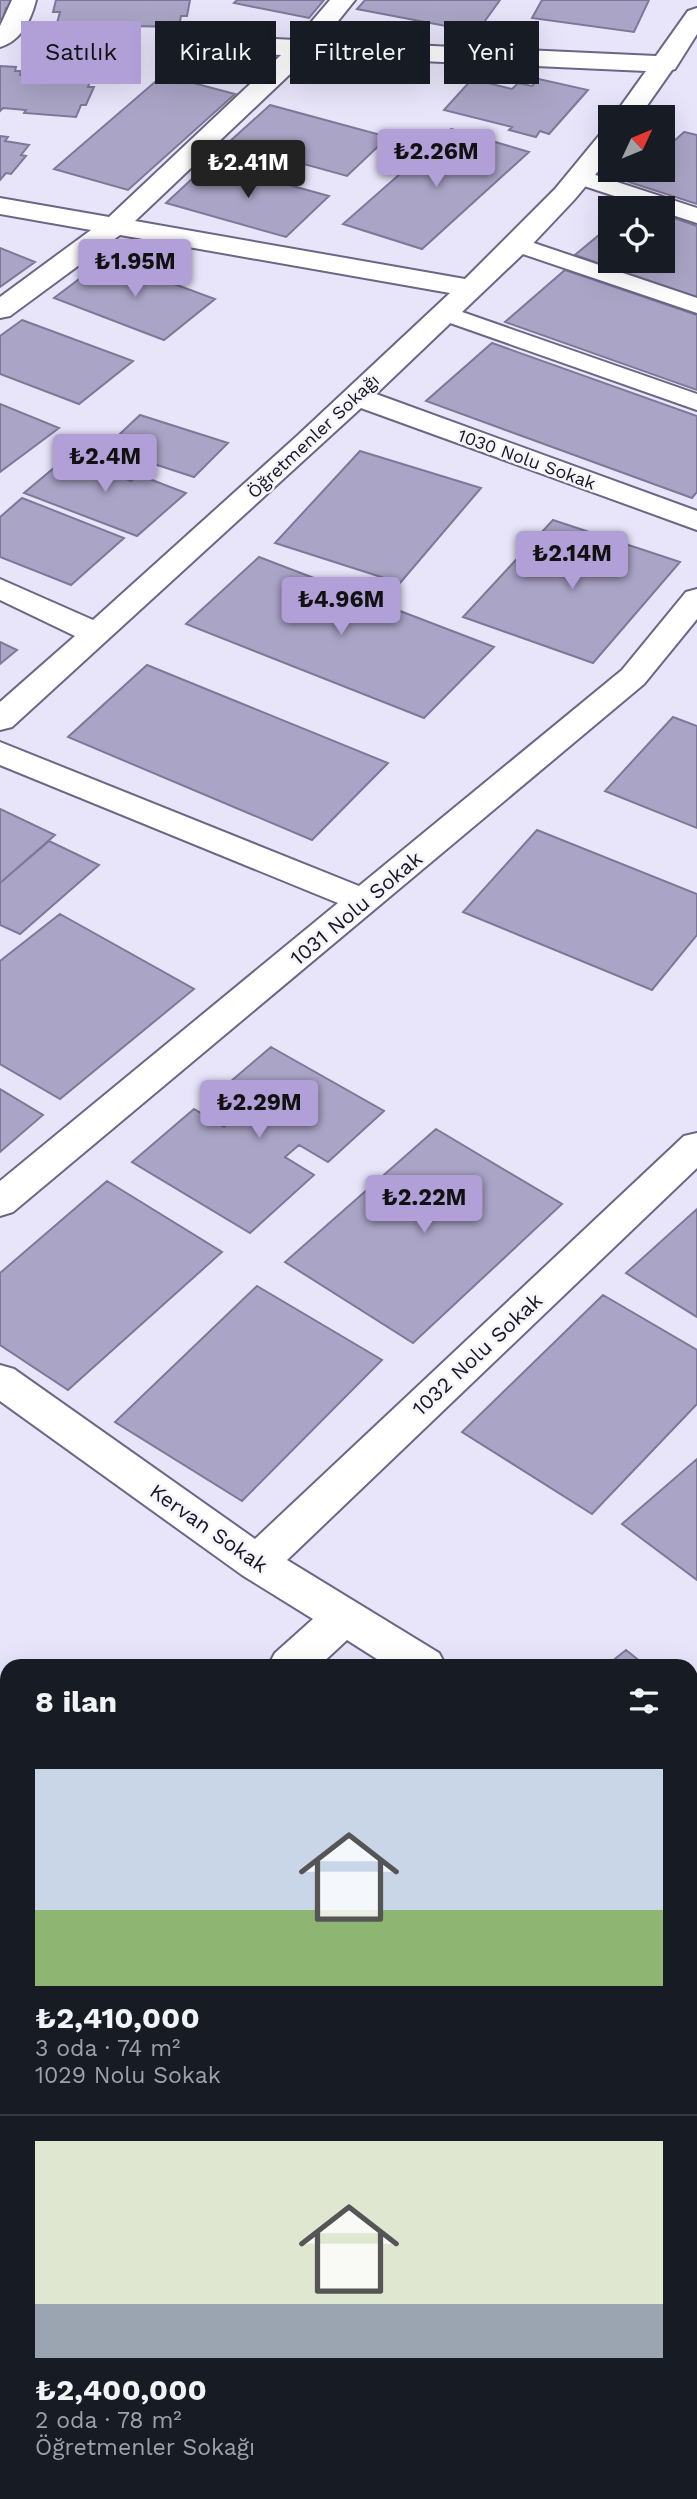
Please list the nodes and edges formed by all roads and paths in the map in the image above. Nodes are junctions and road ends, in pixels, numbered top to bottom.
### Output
1 (24, 0) edge
2 (343, 0) edge
3 (697, 16) edge
4 (326, 21) edge
5 (0, 39) edge
6 (430, 54) edge
7 (290, 60) edge
8 (666, 64) junction
9 (635, 105) edge
10 (598, 154) edge
11 (580, 177) junction
12 (0, 206) edge
13 (697, 216) edge
14 (116, 225) junction
15 (516, 244) junction
16 (470, 288) junction
17 (697, 306) edge
18 (0, 310) edge
19 (445, 313) junction
20 (357, 397) junction
21 (697, 402) edge
22 (697, 521) edge
23 (0, 587) edge
24 (697, 599) edge
25 (96, 634) junction
26 (0, 720) edge
27 (0, 753) edge
28 (365, 901) junction
29 (697, 1146) edge
30 (0, 1202) edge
31 (0, 1380) edge
32 (257, 1563) junction
33 (343, 1617) junction
34 (298, 1659) edge
35 (412, 1659) edge

1 - 5 street
2 - 4 street
3 - 8 street
6 - 8 street
7 - 14 street
8 - 9 street
10 - 11 street, Öğretmenler Sokağı
11 - 13 lane
11 - 15 street, Öğretmenler Sokağı
12 - 14 street
14 - 16 street
14 - 18 street
15 - 16 street, Öğretmenler Sokağı
15 - 17 lane
16 - 19 street, Öğretmenler Sokağı
19 - 20 street, Öğretmenler Sokağı
19 - 21 lane
20 - 22 street, 1030 Nolu Sokak
20 - 25 street, Öğretmenler Sokağı
23 - 25 street
24 - 28 street, 1031 Nolu Sokak
25 - 26 street, Öğretmenler Sokağı
27 - 28 street
28 - 30 street, 1031 Nolu Sokak
29 - 32 street, 1032 Nolu Sokak
31 - 32 street, Kervan Sokak
32 - 33 street, Kervan Sokak
33 - 34 street
33 - 35 street, Kervan Sokak

